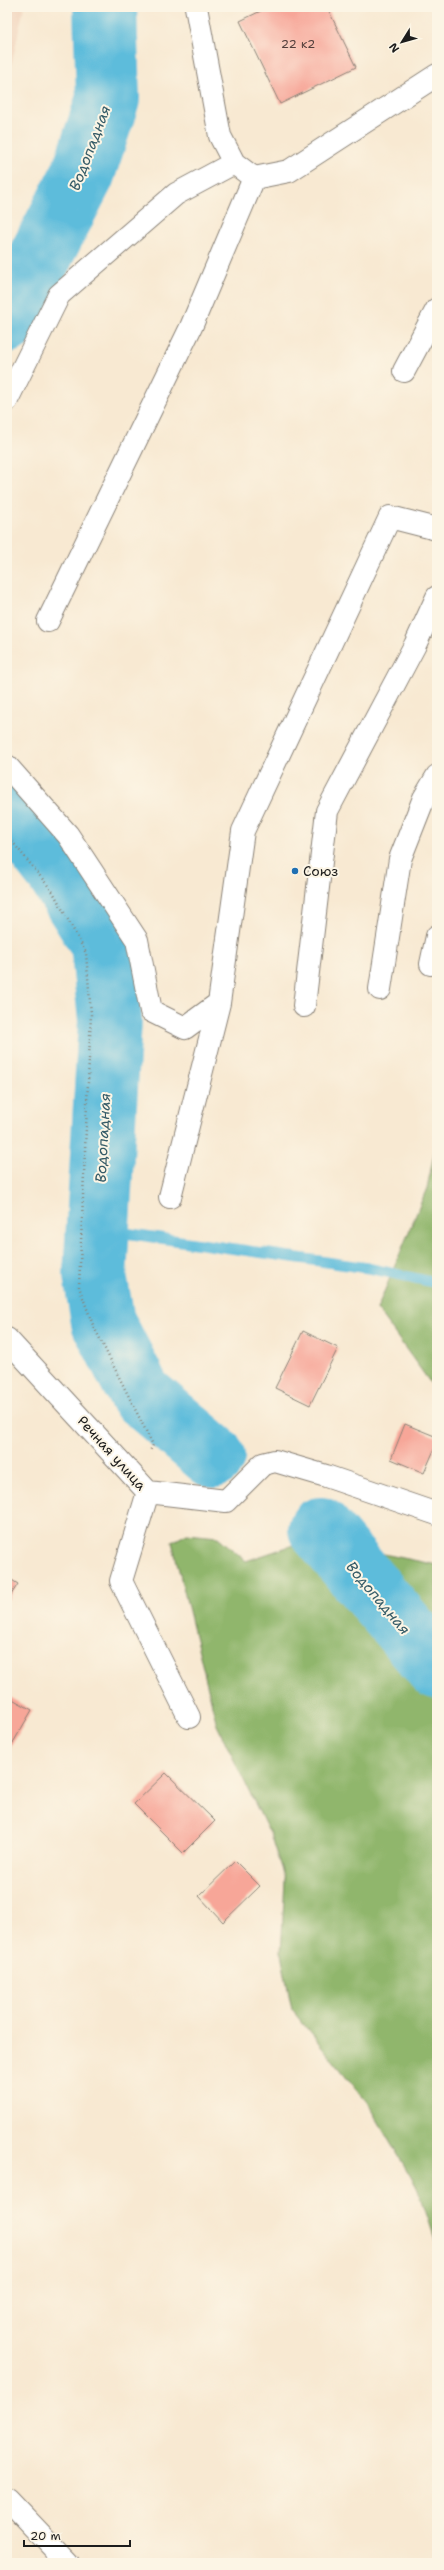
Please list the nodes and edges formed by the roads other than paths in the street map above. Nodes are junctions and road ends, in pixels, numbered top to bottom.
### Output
1 (196, 7) edge
2 (437, 75) edge
3 (234, 163) junction
4 (254, 178) junction
5 (437, 309) edge
6 (404, 371) dead end
7 (7, 400) edge
8 (437, 528) edge
9 (437, 597) edge
10 (48, 621) dead end
11 (7, 766) edge
12 (437, 776) edge
13 (437, 936) edge
14 (432, 964) dead end
15 (380, 989) dead end
16 (219, 1003) junction
17 (304, 1006) dead end
18 (170, 1197) dead end
19 (7, 1339) edge
20 (143, 1486) junction
21 (437, 1514) edge
22 (189, 1717) dead end
23 (7, 2499) edge
24 (68, 2563) edge

1 - 3 street
2 - 4 street
3 - 4 street
3 - 7 street
4 - 10 street
5 - 6 street
8 - 16 street
9 - 17 street
11 - 16 street
12 - 15 street
13 - 14 street
16 - 18 street
19 - 20 street, Речная улица
20 - 21 street
20 - 22 street, Речная улица
23 - 24 street

